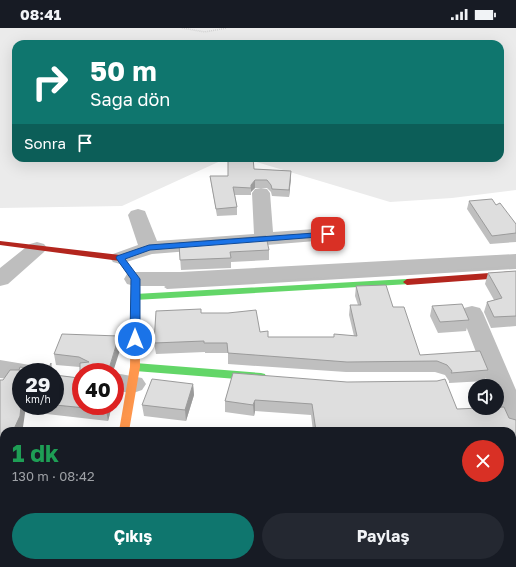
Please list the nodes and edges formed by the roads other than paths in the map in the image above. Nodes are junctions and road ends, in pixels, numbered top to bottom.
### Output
1 (261, 193) dead end
2 (138, 215) dead end
3 (328, 234) dead end
4 (264, 238) junction
5 (0, 243) edge
6 (37, 248) junction
7 (149, 248) junction
8 (120, 258) junction
9 (516, 260) edge
10 (516, 274) edge
11 (0, 279) edge
12 (135, 288) junction
13 (472, 313) dead end
14 (0, 369) edge
15 (12, 370) edge
16 (267, 377) edge
17 (128, 378) edge
18 (516, 421) edge
19 (124, 427) edge

1 - 4 street
2 - 7 street
3 - 4 street
4 - 7 street
5 - 6 street
6 - 8 street
6 - 11 street
7 - 8 street
8 - 12 street
9 - 12 street
10 - 12 street
12 - 17 street
13 - 18 street
14 - 15 street
16 - 17 street
17 - 19 street

